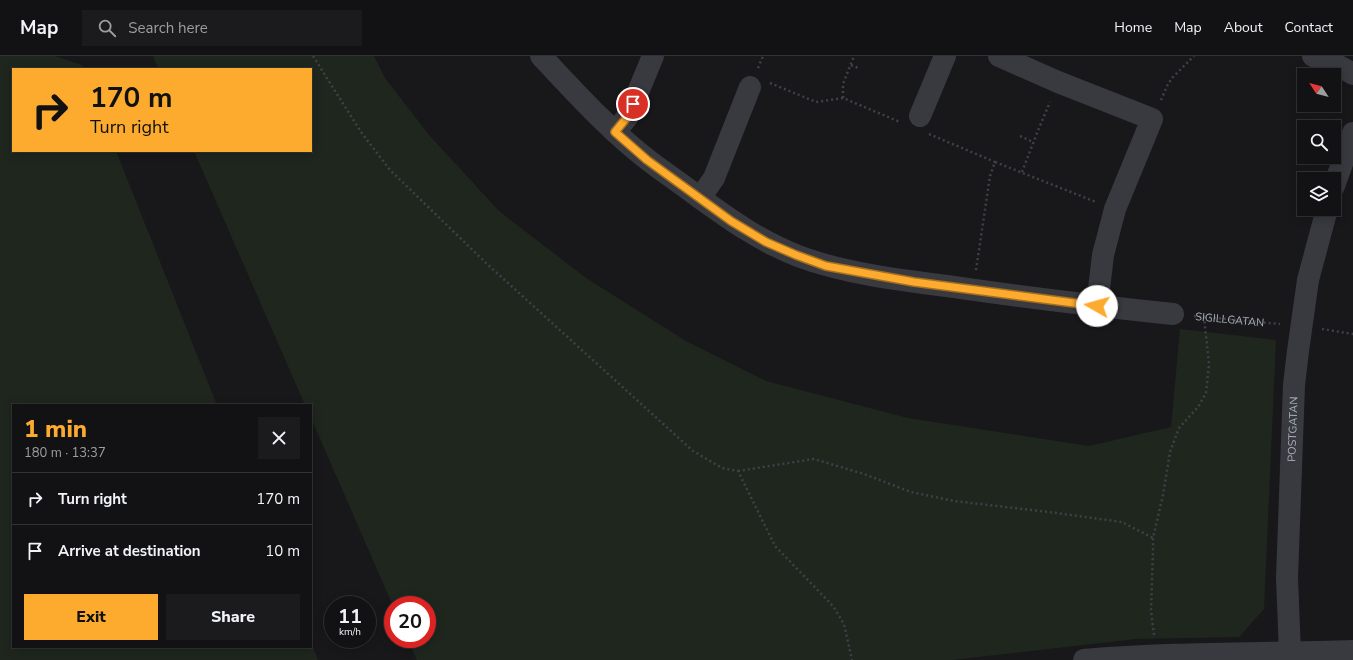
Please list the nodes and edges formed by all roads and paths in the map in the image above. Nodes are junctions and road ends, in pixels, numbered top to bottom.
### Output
1 (313, 56) edge
2 (541, 56) edge
3 (653, 56) edge
4 (854, 56) edge
5 (945, 56) edge
6 (999, 56) edge
7 (1194, 56) edge
8 (1313, 56) edge
9 (851, 66) junction
10 (858, 68) dead end
11 (1353, 74) edge
12 (1058, 82) junction
13 (759, 84) joint
14 (843, 98) junction
15 (1152, 119) junction
16 (914, 123) junction
17 (615, 132) junction
18 (1353, 133) edge
19 (1020, 136) dead end
20 (1033, 142) junction
21 (995, 162) junction
22 (1022, 172) junction
23 (1339, 172) edge
24 (700, 198) junction
25 (1115, 209) junction
26 (1325, 216) edge
27 (973, 290) junction
28 (1097, 306) junction
29 (1173, 314) joint
30 (1204, 317) junction
31 (1285, 324) dead end
32 (1317, 328) dead end
33 (1353, 334) edge
34 (738, 471) junction
35 (1153, 538) junction
36 (1353, 651) edge
37 (1290, 653) junction
38 (1150, 658) edge
39 (852, 660) edge
40 (1084, 660) edge

1 - 34 path
2 - 17 street
3 - 17 street
4 - 9 path
5 - 16 street
6 - 12 street
7 - 15 path
8 - 11 street
9 - 10 path
9 - 14 path
12 - 15 street
12 - 20 path
13 - 14 path
13 - 24 street
14 - 16 path
15 - 25 street
16 - 21 path
17 - 24 street
18 - 23 street
19 - 20 path
20 - 22 path
21 - 22 path
21 - 27 path
22 - 25 path
24 - 27 street
25 - 28 street
26 - 37 street, POSTGATAN
27 - 28 street
28 - 29 street
29 - 30 path, SIGILLGATAN
30 - 31 path, SIGILLGATAN
30 - 35 path
32 - 33 path
34 - 35 path
34 - 39 path
35 - 38 path
36 - 37 street
37 - 38 street
38 - 40 street

